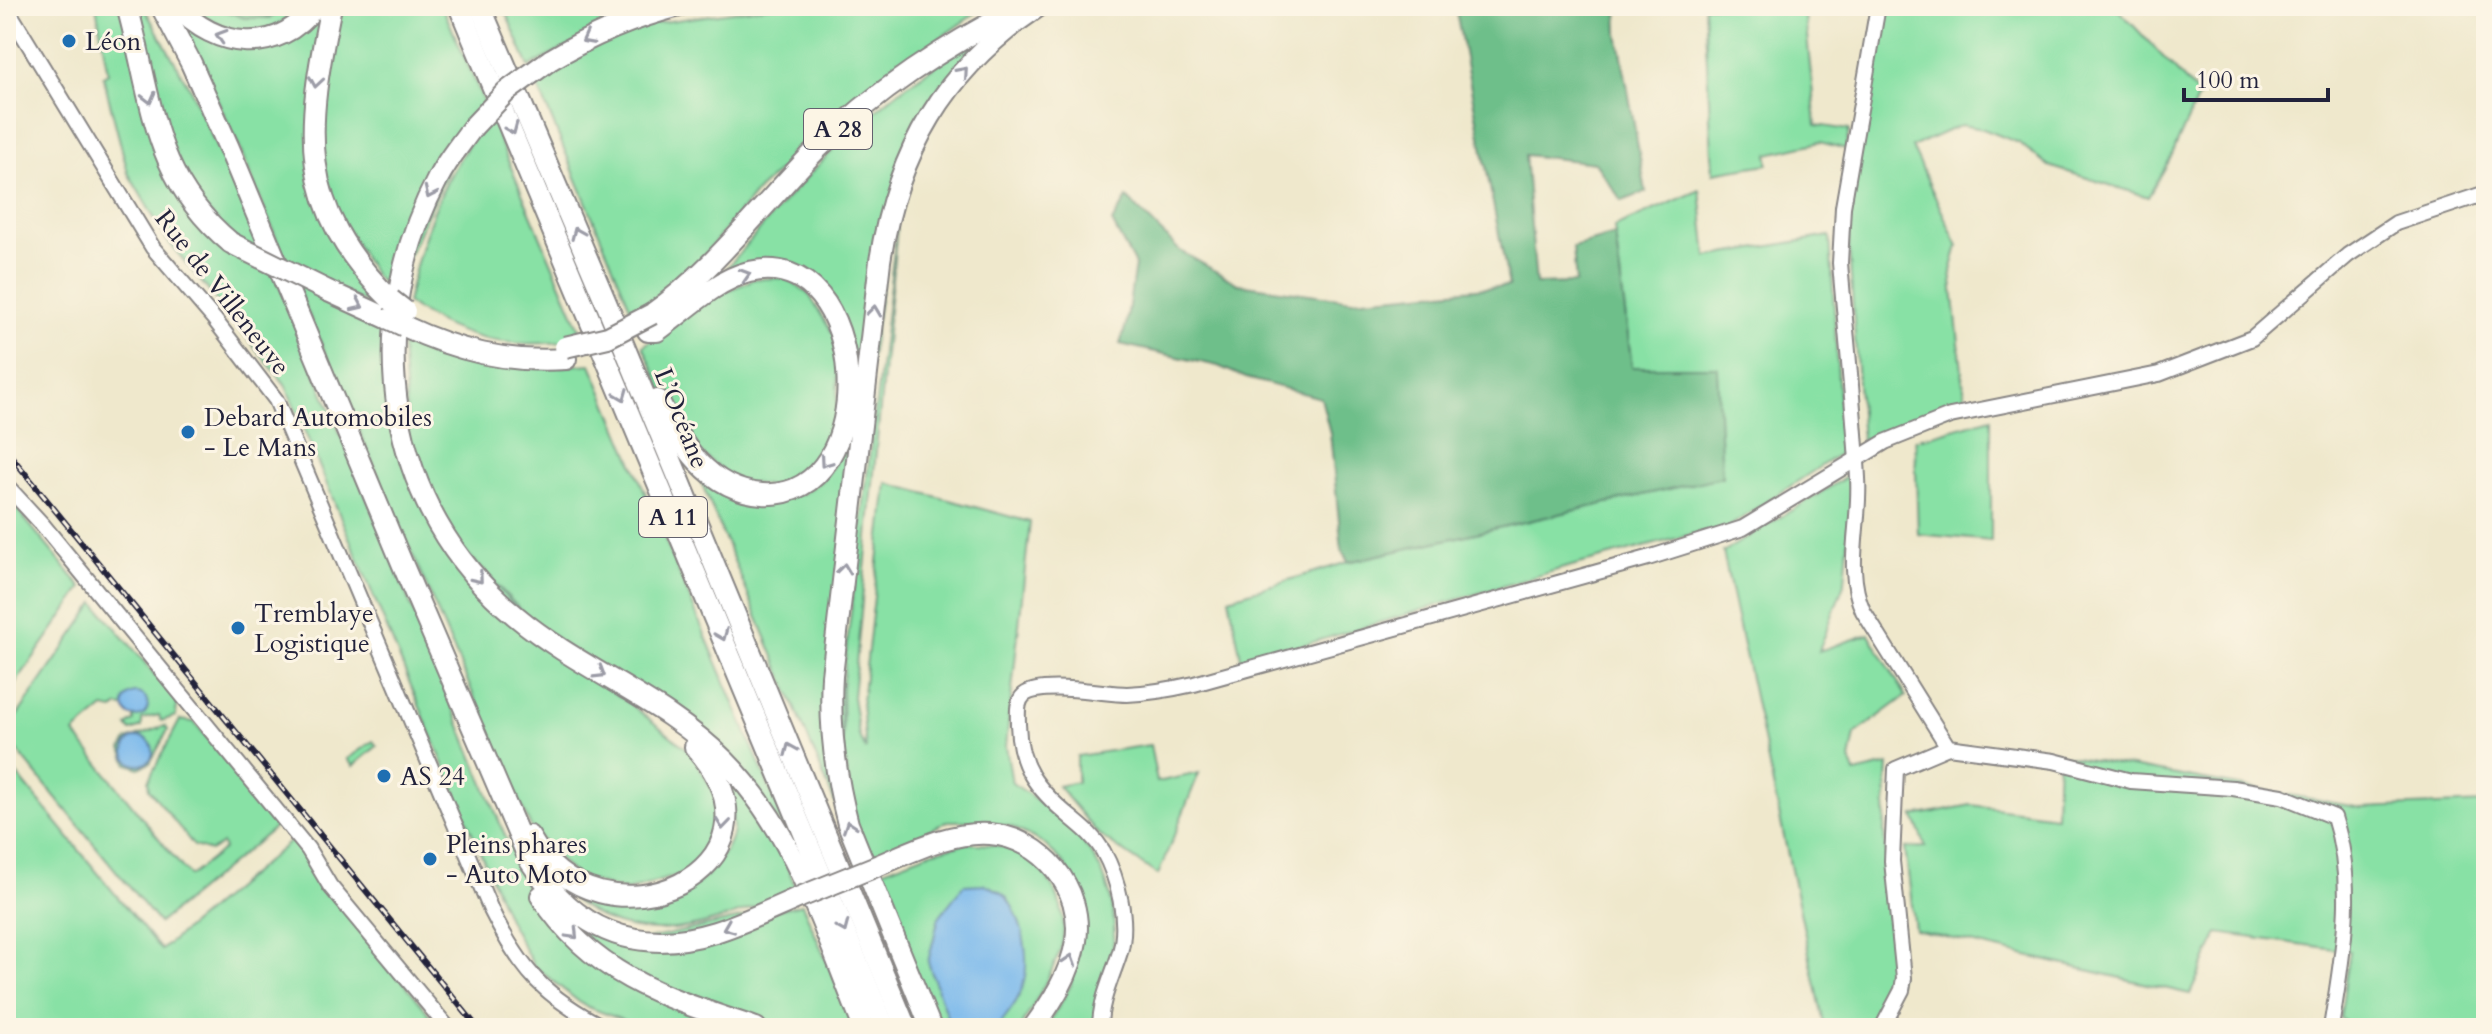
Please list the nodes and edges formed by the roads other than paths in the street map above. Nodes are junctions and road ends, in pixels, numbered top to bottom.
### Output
1 (127, 6) edge
2 (154, 6) edge
3 (161, 6) edge
4 (176, 6) edge
5 (315, 6) edge
6 (331, 6) edge
7 (459, 6) edge
8 (480, 6) edge
9 (679, 6) edge
10 (1023, 6) edge
11 (1039, 6) edge
12 (1878, 6) edge
13 (6, 7) edge
14 (229, 148) junction
15 (2486, 193) edge
16 (607, 305) junction
17 (397, 314) junction
18 (653, 325) junction
19 (1856, 461) junction
20 (6, 485) edge
21 (456, 689) junction
22 (639, 696) junction
23 (1948, 747) junction
24 (448, 1028) edge
25 (605, 1028) edge
26 (756, 1028) edge
27 (864, 1028) edge
28 (885, 1028) edge
29 (906, 1028) edge
30 (931, 1028) edge
31 (1033, 1028) edge
32 (1100, 1028) edge
33 (1882, 1028) edge
34 (2331, 1028) edge

1 -> 17 highway, bridge
2 - 14 highway
3 - 14 highway
5 -> 4 highway
6 -> 17 highway
7 -> 28 highway, L’Océane / A 11
16 -> 8 highway, L’Océane / A 11
9 -> 22 highway, bridge
10 - 18 highway, A 28
30 -> 11 highway
12 - 19 street
13 - 25 street, Rue de Villeneuve
14 - 21 highway
15 - 19 street
18 -> 16 highway
29 -> 16 highway, L’Océane / A 11
17 - 18 highway, bridge
19 - 23 street
19 - 32 street
20 - 24 street
22 -> 21 highway
21 -> 26 highway
31 -> 21 highway, bridge
22 - 27 highway
23 - 33 street
23 - 34 street

